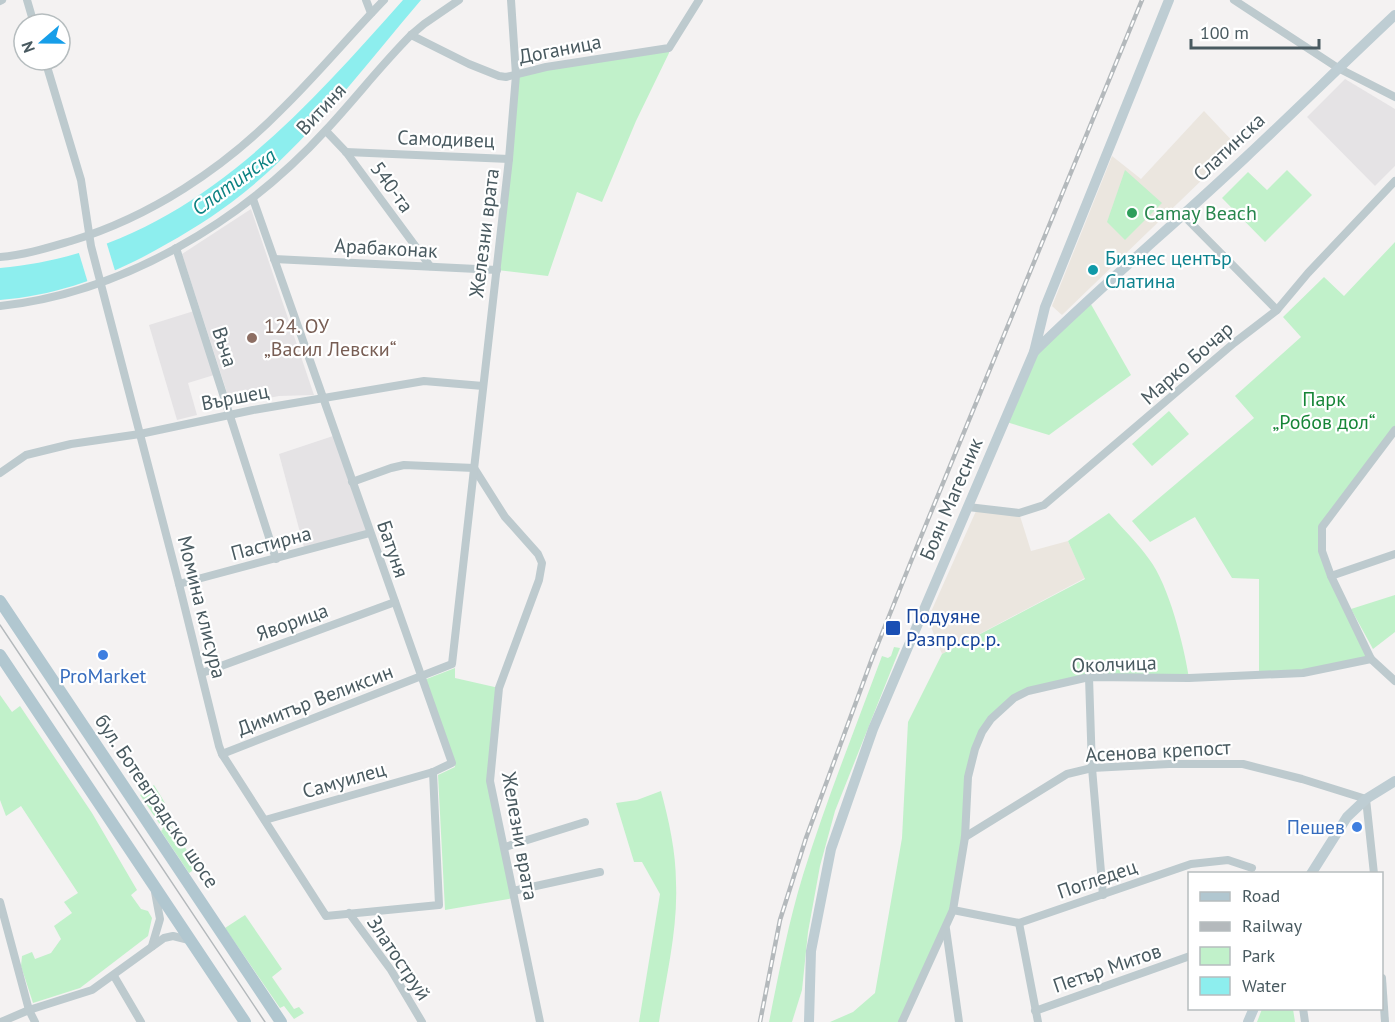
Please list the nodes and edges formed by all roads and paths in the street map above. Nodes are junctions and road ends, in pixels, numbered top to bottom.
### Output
1 (366, 0) edge
2 (384, 0) edge
3 (459, 0) edge
4 (511, 0) edge
5 (699, 0) edge
6 (1169, 0) edge
7 (1234, 0) edge
8 (371, 13) junction
9 (1395, 15) edge
10 (411, 35) junction
11 (1338, 68) junction
12 (49, 72) edge
13 (516, 75) junction
14 (1395, 98) edge
15 (326, 131) junction
16 (346, 152) junction
17 (509, 159) junction
18 (1395, 181) edge
19 (253, 199) junction
20 (1183, 215) junction
21 (88, 236) junction
22 (176, 248) junction
23 (0, 257) edge
24 (274, 259) junction
25 (430, 266) junction
26 (497, 270) junction
27 (100, 281) junction
28 (0, 306) edge
29 (1277, 310) junction
30 (1034, 352) junction
31 (483, 386) junction
32 (323, 398) junction
33 (229, 414) junction
34 (1395, 430) edge
35 (140, 434) junction
36 (474, 468) junction
37 (0, 472) edge
38 (352, 482) junction
39 (968, 507) junction
40 (370, 533) junction
41 (1395, 554) edge
42 (276, 559) junction
43 (1331, 576) junction
44 (179, 584) junction
45 (0, 601) edge
46 (395, 602) junction
47 (0, 655) edge
48 (1371, 659) junction
49 (202, 673) junction
50 (421, 677) junction
51 (1089, 677) junction
52 (1395, 681) edge
53 (222, 754) junction
54 (1092, 768) junction
55 (433, 772) junction
56 (1395, 781) edge
57 (1366, 799) junction
58 (265, 820) junction
59 (585, 822) dead end
60 (965, 837) junction
61 (505, 848) junction
62 (1252, 868) dead end
63 (600, 872) dead end
64 (1312, 872) edge
65 (1374, 872) edge
66 (153, 885) junction
67 (513, 891) junction
68 (1103, 895) junction
69 (0, 902) edge
70 (953, 910) junction
71 (349, 913) junction
72 (1019, 923) junction
73 (945, 928) junction
74 (191, 941) junction
75 (152, 946) junction
76 (1188, 957) edge
77 (114, 976) junction
78 (1383, 993) edge
79 (29, 1010) junction
80 (1035, 1011) junction
81 (1, 1022) edge
82 (35, 1022) edge
83 (141, 1022) edge
84 (245, 1022) edge
85 (281, 1022) edge
86 (422, 1022) edge
87 (540, 1022) edge
88 (809, 1022) edge
89 (903, 1022) edge
90 (958, 1022) edge
91 (1038, 1022) edge
92 (1385, 1022) edge

1 - 8 street
2 - 8 street, Витиня
3 - 10 street, Витиня
4 - 13 street, Железни врата
5 - 13 street, Доганица
6 - 30 street, Боян Магесник
7 - 11 street
8 - 21 street, Витиня
9 - 11 street, Слатинска
10 - 13 street, Доганица
10 - 15 street, Витиня
11 - 14 street
11 - 20 street, Слатинска
12 - 21 street, Момина клисура
13 - 17 street, Железни врата
15 - 16 street, 540-та
15 - 19 street, Витиня
16 - 17 street, Самодивец
16 - 25 street, 540-та
17 - 26 street, Железни врата
18 - 29 street, Марко Бочар
19 - 22 street, Витиня
19 - 24 street, Батуня
20 - 29 street
20 - 30 street, Слатинска
21 - 23 street, Витиня
21 - 27 street, Момина клисура
22 - 27 street, Витиня
22 - 33 street, Въча
24 - 25 street, Арабаконак
24 - 32 street, Батуня
25 - 26 street, Арабаконак
26 - 31 street, Железни врата
27 - 28 street, Витиня
27 - 35 street, Момина клисура
29 - 39 street, Марко Бочар
30 - 39 street, Боян Магесник
31 - 32 street, Вършец
31 - 36 street, Железни врата
32 - 33 street, Вършец
32 - 38 street, Батуня
33 - 35 street, Вършец
33 - 42 street, Въча
34 - 43 street
35 - 37 street, Вършец
35 - 44 street, Момина клисура
36 - 38 street
36 - 50 street, Железни врата
36 - 61 street, Железни врата
38 - 40 street, Батуня
39 - 88 street, Боян Магесник
40 - 42 street, Пастирна
40 - 46 street, Батуня
41 - 43 street
42 - 44 street, Пастирна
43 - 48 street
44 - 49 street, Момина клисура
45 - 85 main road, бул. Ботевградско шосе
46 - 49 street, Яворица
46 - 50 street, Батуня
47 - 66 main road
48 - 51 street, Околчица
48 - 52 street
49 - 53 street, Момина клисура
50 - 53 street, Димитър Великсин
50 - 55 street, Батуня
51 - 54 street
51 - 60 street, Околчица
53 - 58 street, Момина клисура
54 - 57 street, Асенова крепост
54 - 60 street, Асенова крепост
54 - 68 street
55 - 58 street, Самуилец
55 - 71 street
56 - 57 street
57 - 64 street
57 - 65 street
58 - 71 street, Момина клисура
59 - 61 street
60 - 70 street
61 - 67 street, Железни врата
62 - 68 street, Погледец
63 - 67 street
66 - 74 main road
66 - 75 street
67 - 87 street, Железни врата
68 - 72 street, Погледец
69 - 79 street
70 - 72 street, Погледец
70 - 73 street
71 - 86 street, Златоструй
72 - 80 street
73 - 89 street
73 - 90 street
74 - 75 street
74 - 84 main road
75 - 77 street
76 - 80 street, Петър Митов
77 - 79 street
77 - 83 street
78 - 92 street
79 - 81 street
79 - 82 street
80 - 91 street

